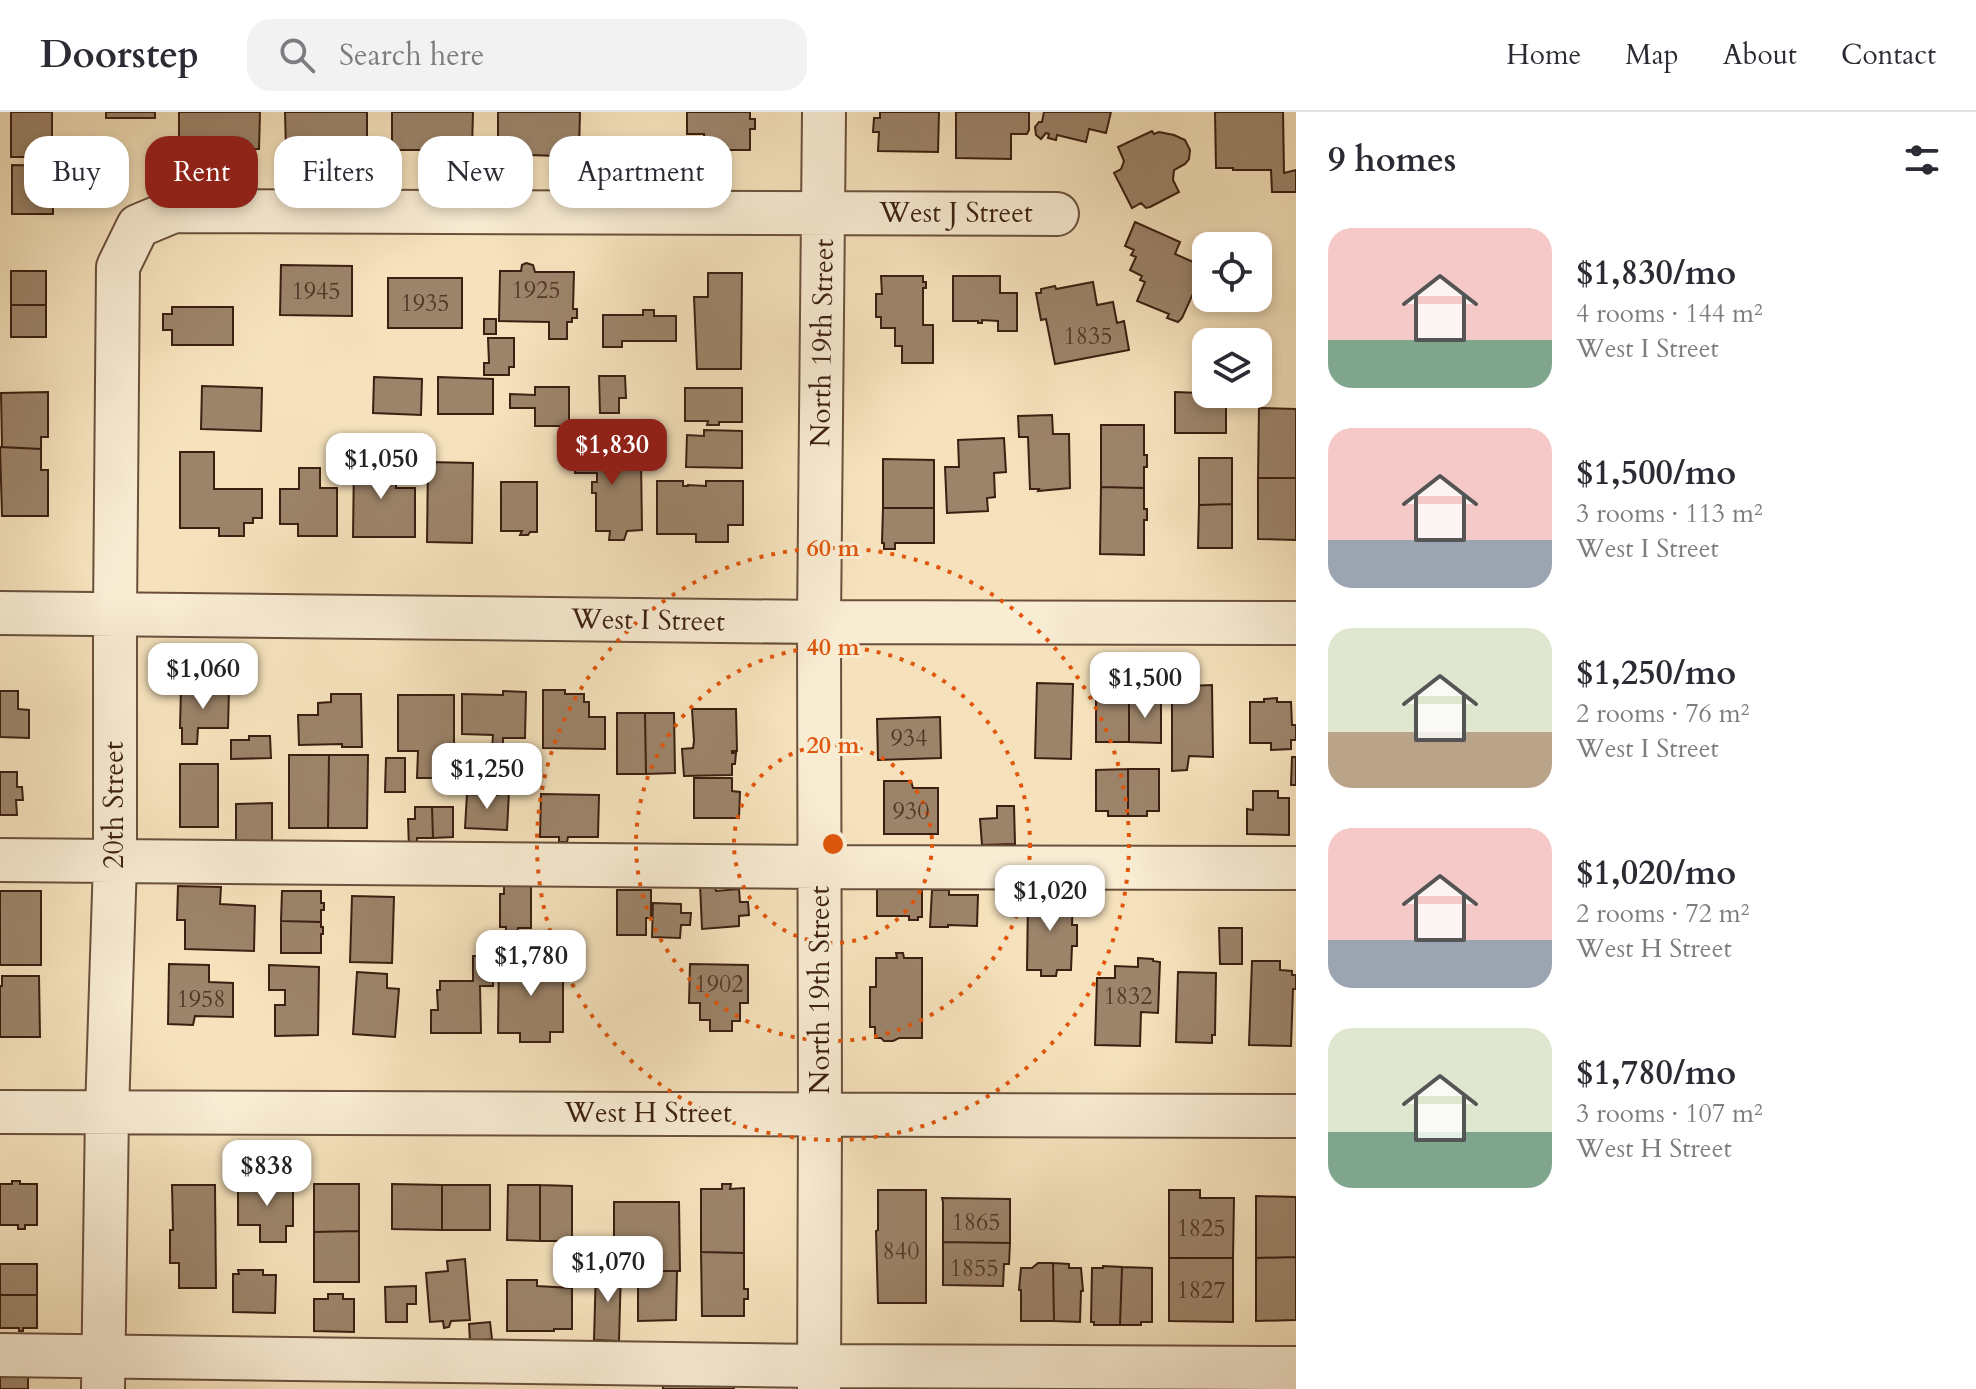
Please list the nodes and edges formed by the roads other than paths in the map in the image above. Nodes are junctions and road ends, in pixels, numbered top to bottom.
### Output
1 (824, 112) edge
2 (824, 213) junction
3 (1057, 214) dead end
4 (138, 226) joint
5 (0, 613) edge
6 (115, 614) junction
7 (819, 622) junction
8 (1296, 623) edge
9 (0, 860) edge
10 (115, 861) junction
11 (820, 867) junction
12 (1296, 868) edge
13 (0, 1112) edge
14 (107, 1112) junction
15 (820, 1114) junction
16 (1296, 1116) edge
17 (0, 1355) edge
18 (1296, 1368) edge
19 (103, 1372) edge
20 (819, 1378) edge

1 - 2 street, North 19th Street
2 - 3 street, West J Street
2 - 4 street, West J Street
2 - 7 street, North 19th Street
4 - 6 street, 20th Street
5 - 6 street, West I Street
6 - 7 street, West I Street
6 - 10 street, 20th Street
7 - 8 street, West I Street
7 - 11 street, North 19th Street
9 - 10 street
10 - 11 street
10 - 14 street, 20th Street
11 - 12 street
11 - 15 street, North 19th Street
13 - 14 street, West H Street
14 - 15 street, West H Street
14 - 19 street, 20th Street
15 - 16 street, West H Street
15 - 20 street, North 19th Street
17 - 19 street
18 - 20 street
19 - 20 street

